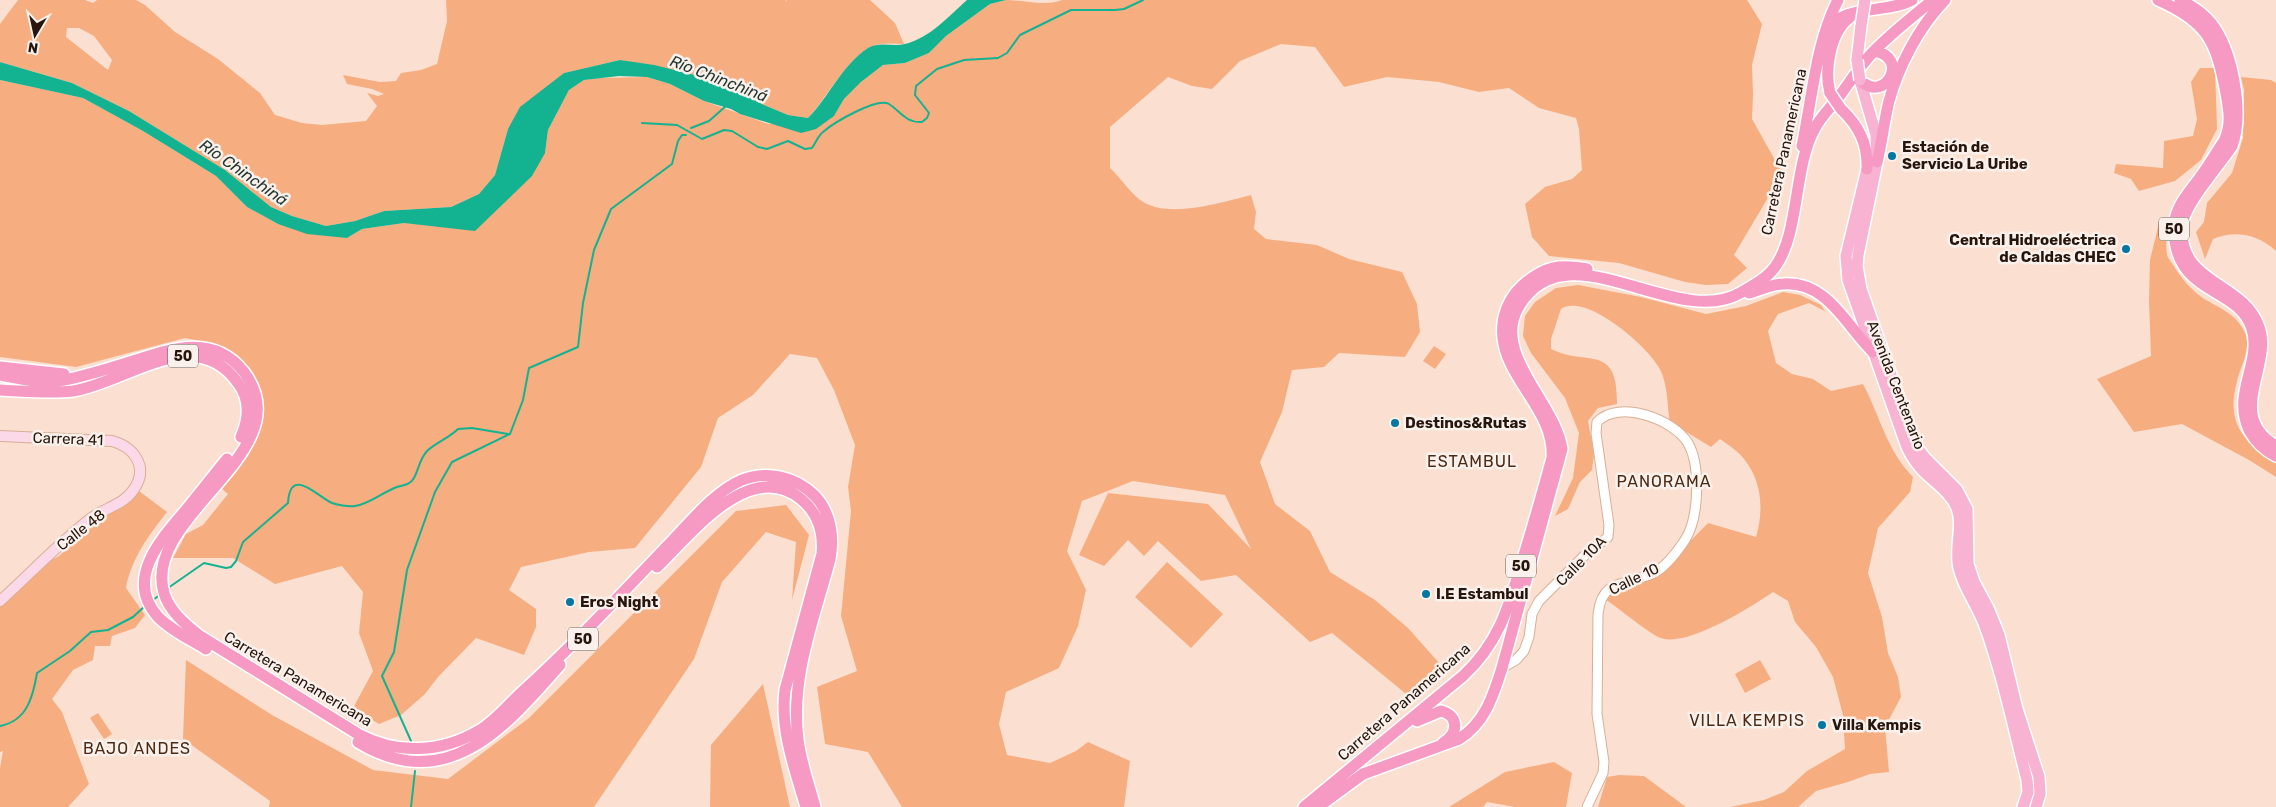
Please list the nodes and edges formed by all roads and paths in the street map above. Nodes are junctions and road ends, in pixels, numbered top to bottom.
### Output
1 (1838, 0) edge
2 (1865, 0) edge
3 (1912, 0) edge
4 (1933, 0) edge
5 (1945, 0) edge
6 (2158, 0) edge
7 (2180, 0) edge
8 (1900, 4) edge
9 (1858, 12) junction
10 (1822, 43) junction
11 (1874, 51) junction
12 (1860, 80) junction
13 (1814, 87) junction
14 (1836, 100) junction
15 (1871, 117) junction
16 (1877, 162) junction
17 (1867, 169) junction
18 (1731, 298) junction
19 (1873, 352) junction
20 (0, 367) edge
21 (88, 374) junction
22 (0, 375) edge
23 (0, 390) edge
24 (1596, 433) joint
25 (0, 436) edge
26 (0, 441) edge
27 (2276, 446) edge
28 (130, 452) junction
29 (2276, 456) edge
30 (0, 592) edge
31 (0, 601) edge
32 (1502, 668) junction
33 (356, 736) junction
34 (1390, 737) junction
35 (1425, 752) junction
36 (806, 807) edge
37 (815, 807) edge
38 (1304, 807) edge
39 (1318, 807) edge
40 (1587, 807) edge
41 (2023, 807) edge
42 (2036, 807) edge

1 - 10 highway
2 - 12 main road, Avenida Centenario, bridge
3 - 8 highway, 50
4 - 11 highway, 50
5 - 16 highway
6 - 29 highway, 50
7 - 27 highway, 50
8 - 9 highway, 50
9 - 10 highway, 50
9 - 14 highway
10 - 13 highway, Carretera Panamericana / 50
11 - 12 highway
11 - 14 highway, 50
12 - 15 main road, Avenida Centenario
13 - 14 highway
13 - 34 highway, Carretera Panamericana / 50
14 - 17 highway
14 - 18 highway, Carretera Panamericana / 50
15 - 16 main road, Avenida Centenario
15 - 17 main road, Avenida Centenario
16 - 42 main road, Avenida Centenario
17 - 19 main road, Avenida Centenario
18 - 19 highway
18 - 32 highway, Carretera Panamericana / 50
19 - 41 main road, Avenida Centenario
20 - 21 highway
21 - 22 highway, Carretera Panamericana / 50
21 - 33 highway, Carretera Panamericana / 50
23 - 33 highway, Carretera Panamericana / 50
24 - 32 street, Calle 10A
24 - 40 street, Calle 10
25 - 28 main road, Carrera 41
26 - 28 main road, Carrera 41
28 - 30 main road, Calle 48
28 - 31 main road, Calle 48
32 - 35 highway, Carretera Panamericana / 50
33 - 36 highway, Carretera Panamericana / 50
33 - 37 highway, Carretera Panamericana / 50
34 - 35 highway
34 - 38 highway, Carretera Panamericana / 50
35 - 39 highway, Carretera Panamericana / 50

